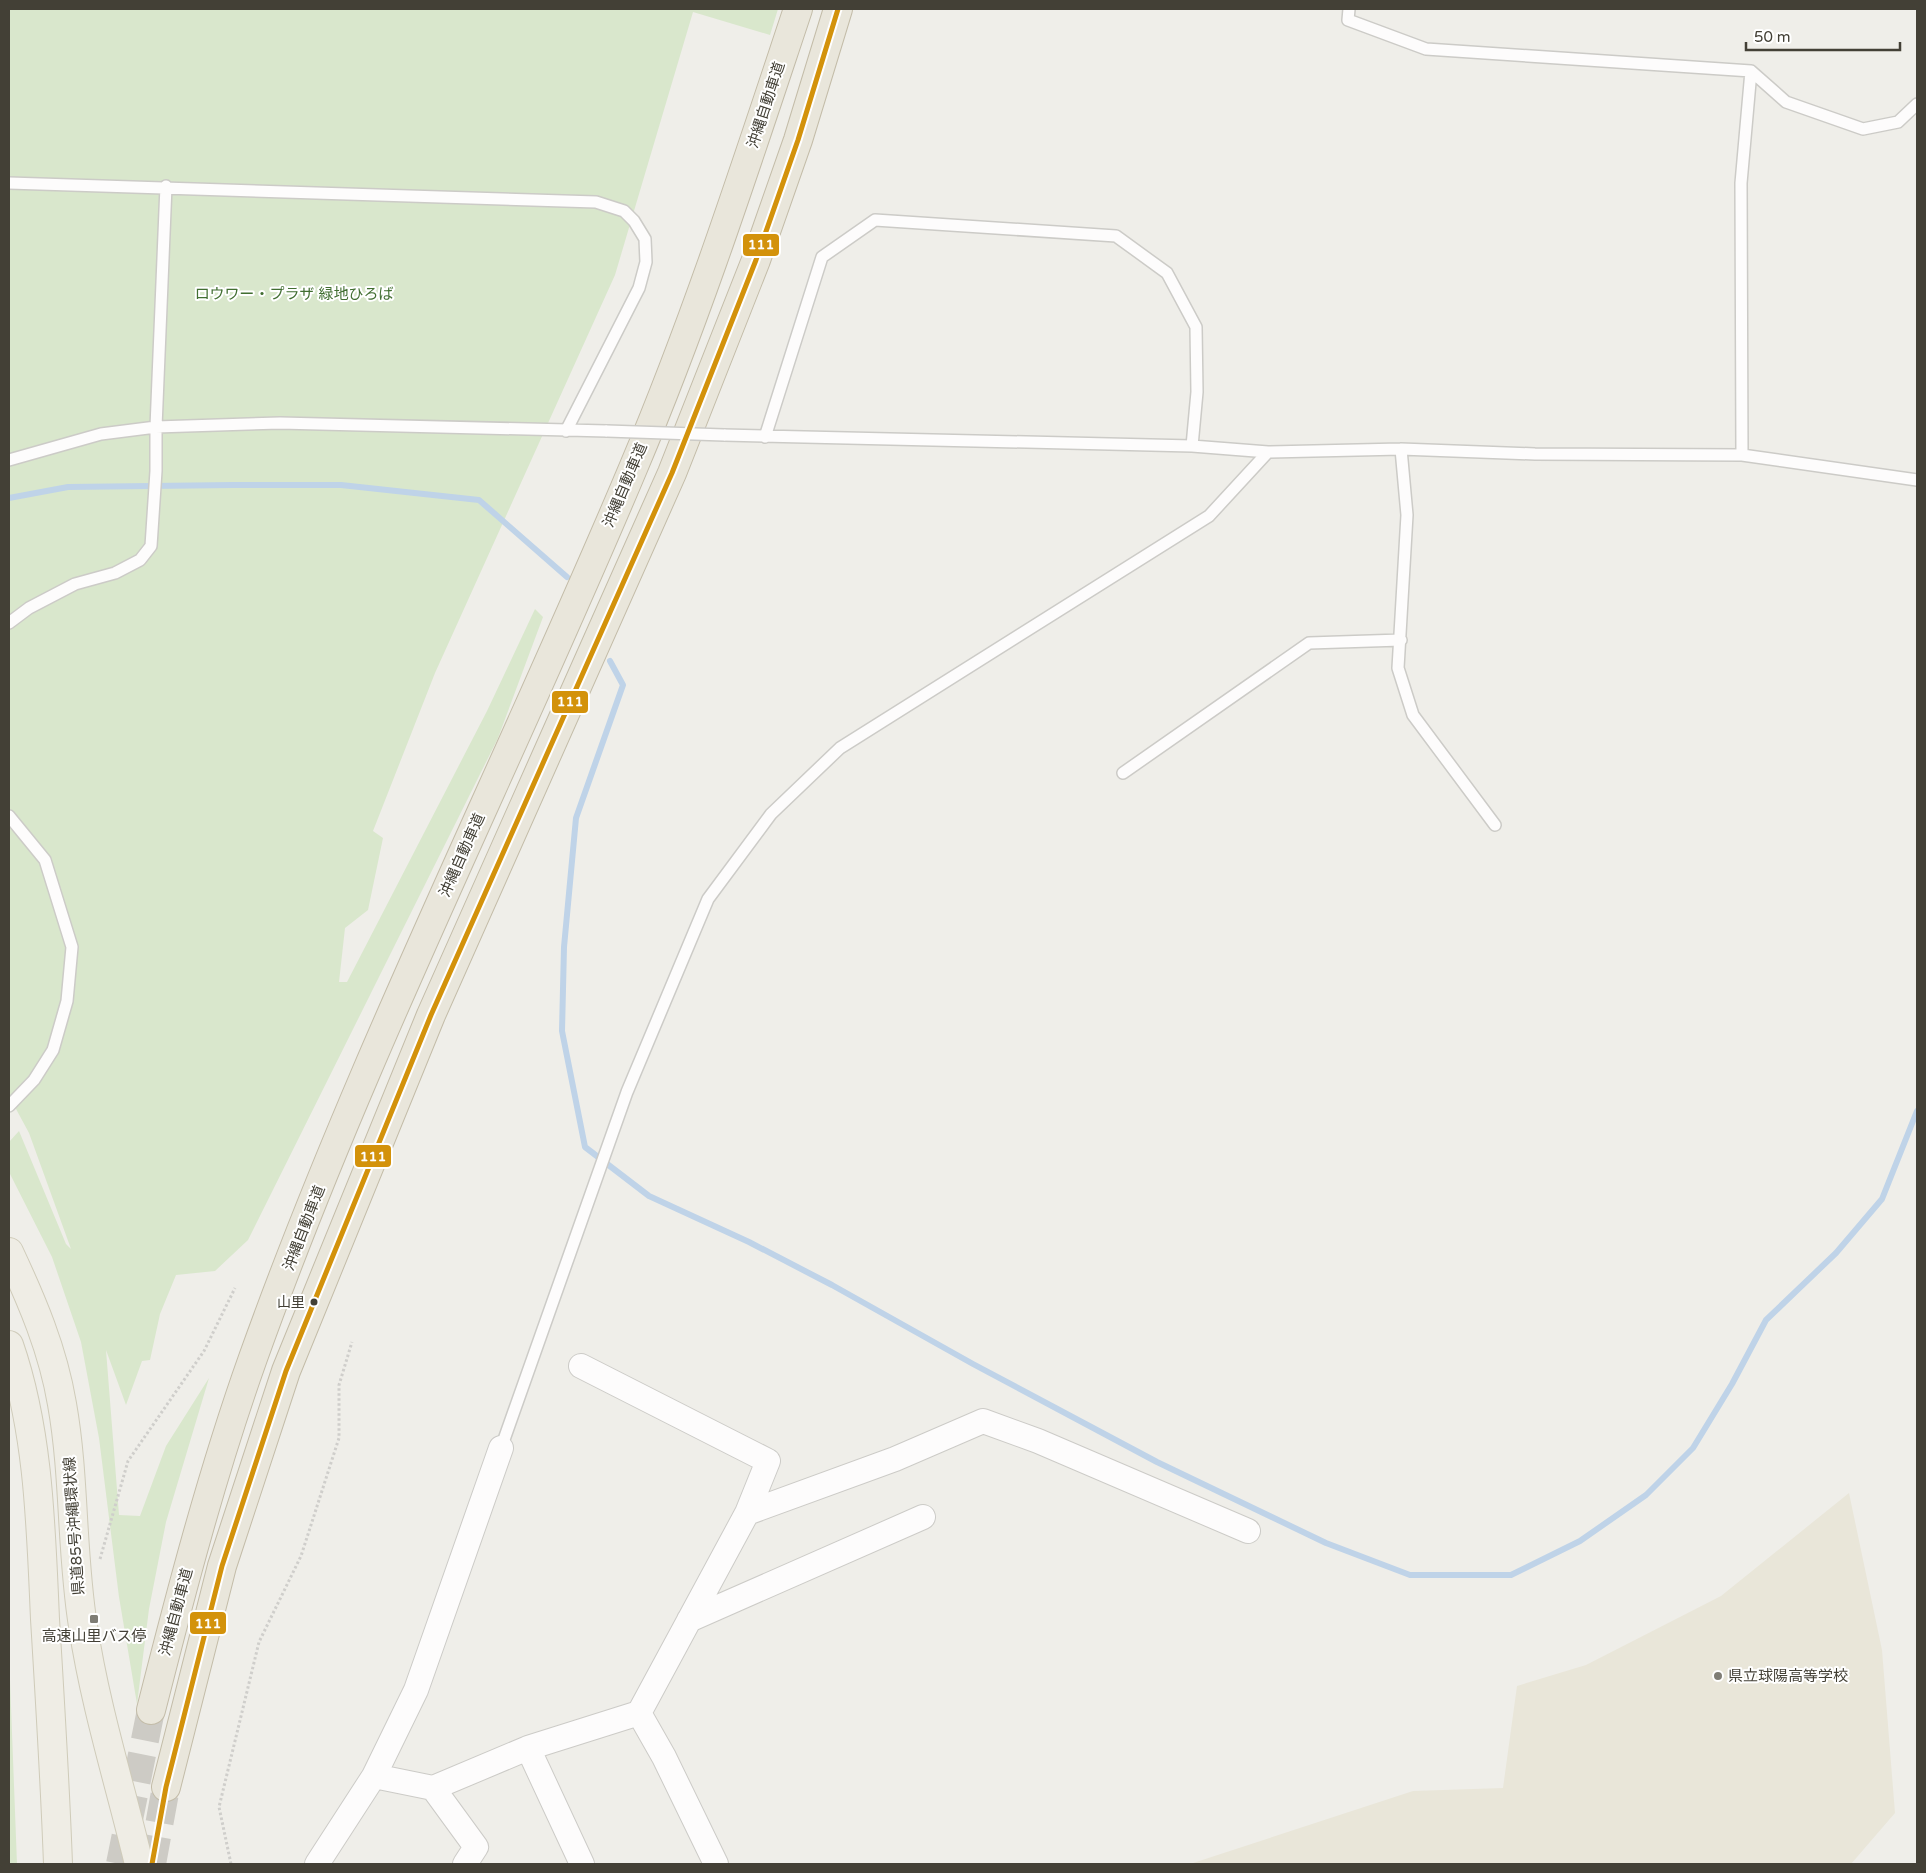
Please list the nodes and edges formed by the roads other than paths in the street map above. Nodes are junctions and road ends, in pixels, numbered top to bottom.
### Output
1 (798, 9) edge
2 (838, 9) edge
3 (1348, 9) edge
4 (1751, 71) junction
5 (1917, 104) edge
6 (9, 183) edge
7 (166, 186) junction
8 (156, 427) junction
9 (566, 430) junction
10 (766, 438) junction
11 (1192, 446) junction
12 (1401, 449) junction
13 (1268, 452) junction
14 (1742, 454) junction
15 (9, 460) edge
16 (1917, 480) edge
17 (9, 623) edge
18 (1400, 640) junction
19 (1123, 773) dead end
20 (9, 816) edge
21 (1495, 826) dead end
22 (9, 1106) edge
23 (9, 1252) edge
24 (9, 1346) edge
25 (581, 1366) dead end
26 (501, 1448) joint
27 (746, 1513) junction
28 (923, 1517) dead end
29 (1248, 1531) dead end
30 (689, 1620) junction
31 (151, 1710) tunnel mouth
32 (640, 1713) junction
33 (528, 1748) junction
34 (374, 1776) junction
35 (166, 1787) tunnel mouth
36 (433, 1788) junction
37 (58, 1864) edge
38 (139, 1864) edge
39 (317, 1864) edge
40 (465, 1864) edge
41 (582, 1864) edge
42 (716, 1864) edge

1 - 31 highway, 沖縄自動車道
2 - 35 highway
3 - 4 lane
4 - 5 lane
4 - 14 lane
6 - 7 lane
7 - 8 lane
7 - 9 lane
8 - 9 lane
8 - 15 lane
8 - 17 lane
9 - 10 lane, bridge
10 - 11 lane
10 - 11 lane
11 - 13 lane
12 - 13 lane
12 - 14 lane
12 - 18 lane
13 - 26 lane
14 - 16 lane
18 - 19 lane
18 - 21 lane
20 - 22 lane
23 - 38 main road, 県道85号沖縄環状線
24 - 37 main road
25 - 27 street
26 - 34 street
27 - 29 street
27 - 30 street
28 - 30 street
30 - 32 street
32 - 33 street
32 - 42 street
33 - 36 street
33 - 41 street
34 - 36 street
34 - 39 street
36 - 40 street

